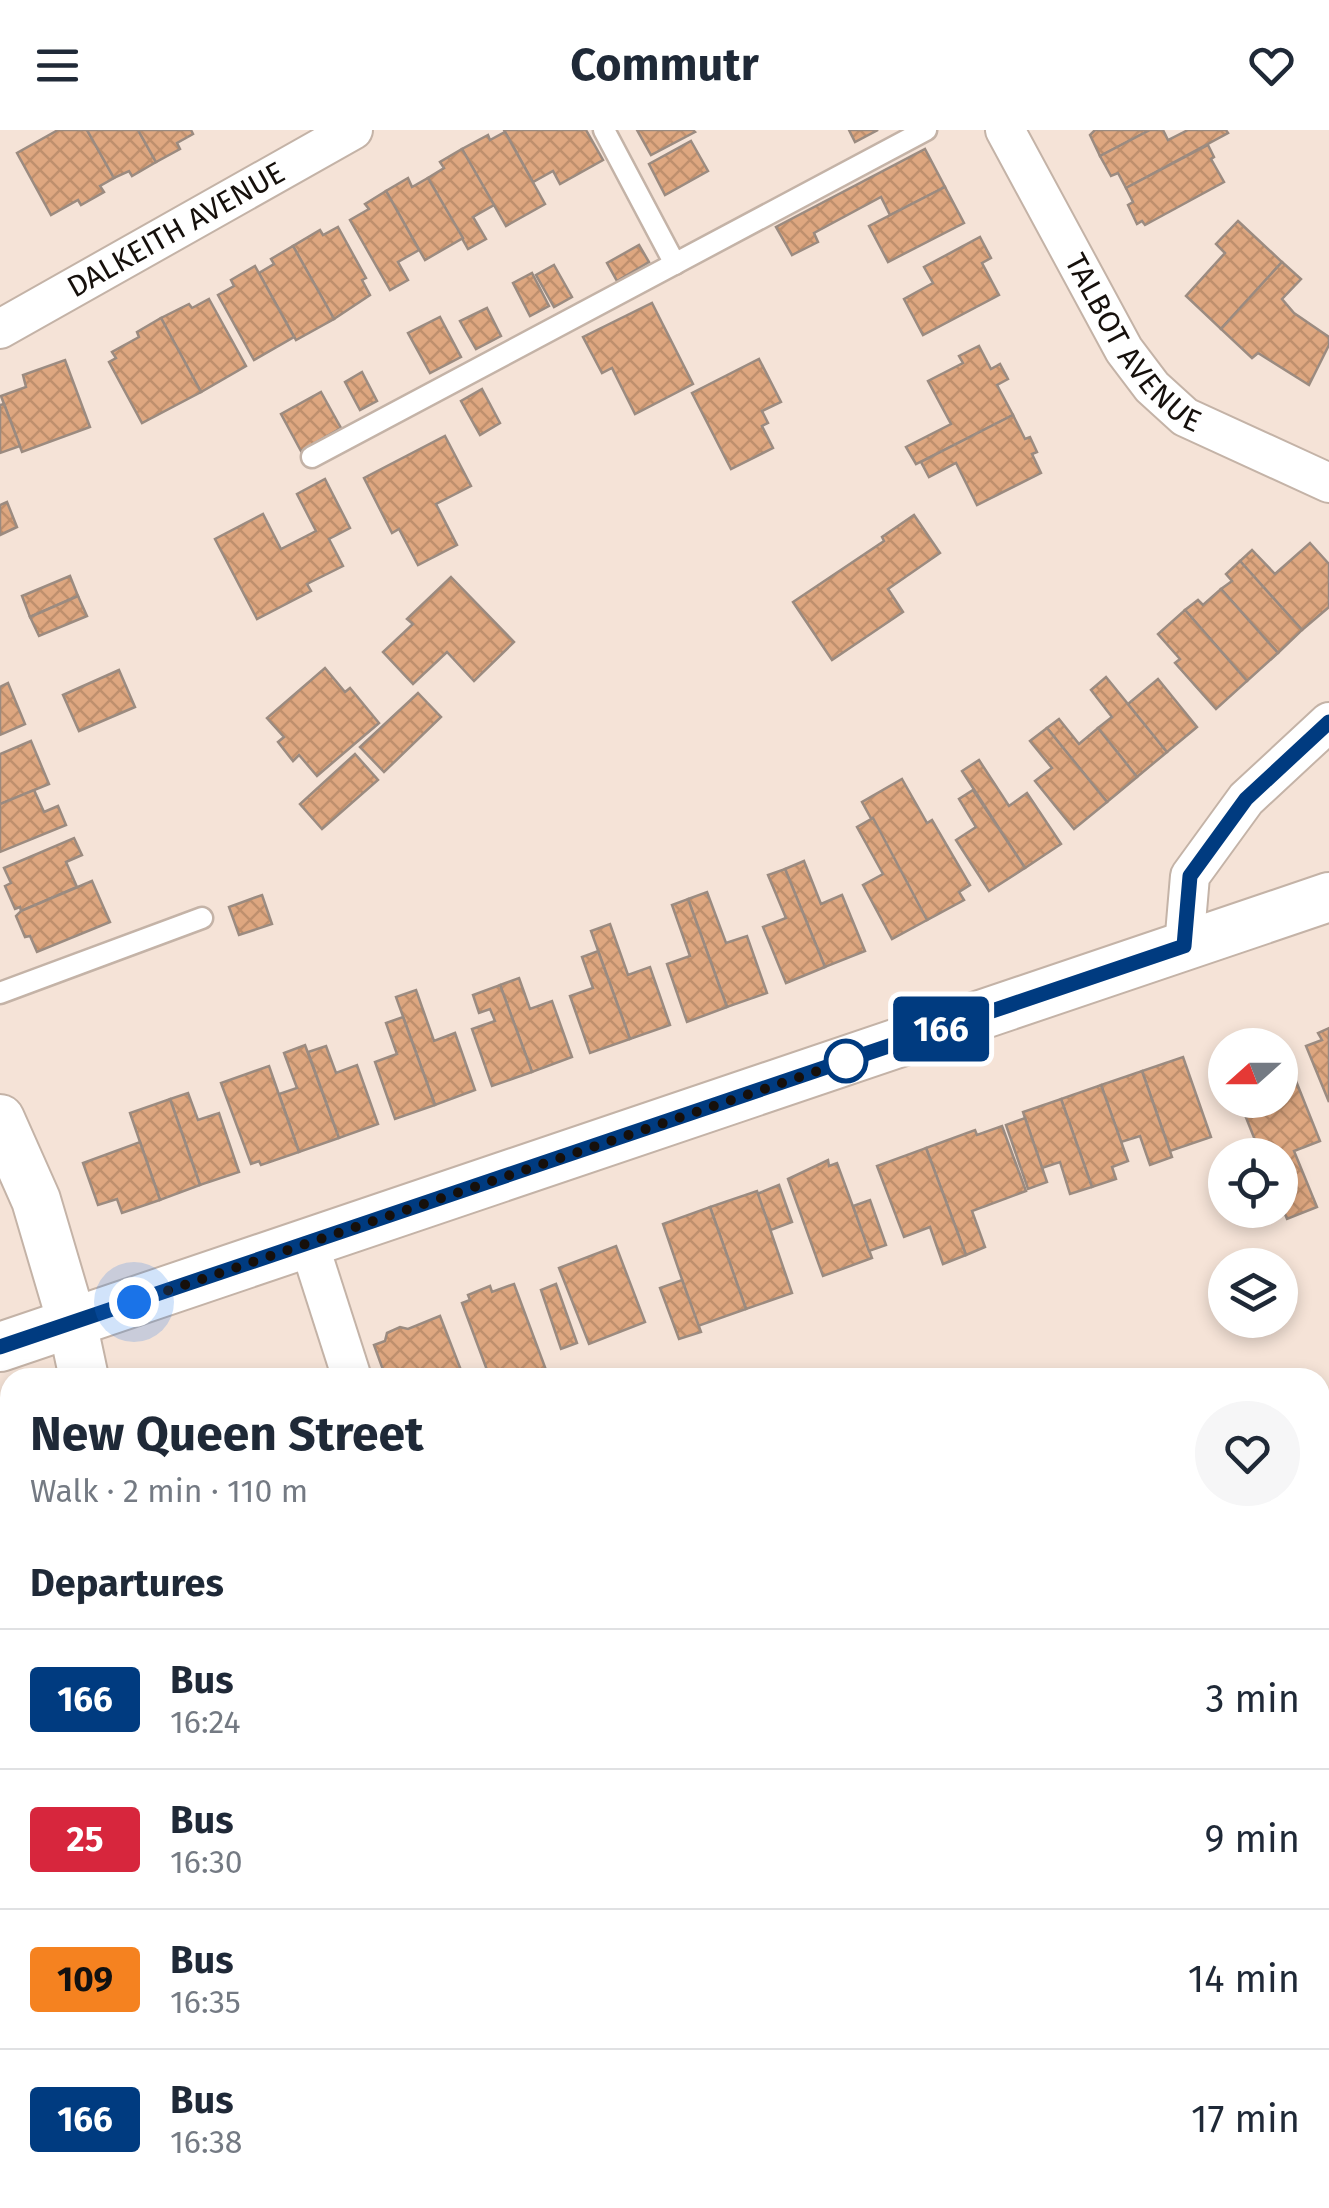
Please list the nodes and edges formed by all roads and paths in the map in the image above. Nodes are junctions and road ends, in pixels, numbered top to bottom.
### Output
1 (353, 130) edge
2 (604, 130) edge
3 (926, 130) edge
4 (1005, 130) edge
5 (675, 264) junction
6 (0, 329) edge
7 (312, 457) dead end
8 (1329, 483) edge
9 (1329, 722) edge
10 (1329, 897) edge
11 (202, 918) dead end
12 (1184, 946) junction
13 (0, 993) edge
14 (0, 1119) edge
15 (309, 1244) junction
16 (72, 1322) junction
17 (0, 1347) edge
18 (82, 1368) edge
19 (349, 1368) edge

1 - 6 street, DALKEITH AVENUE
2 - 5 lane
3 - 5 lane
4 - 8 street, TALBOT AVENUE
5 - 7 lane
9 - 12 street
10 - 12 street
11 - 13 lane
12 - 15 street
14 - 16 street
15 - 16 street
15 - 19 street
16 - 17 street
16 - 18 street

